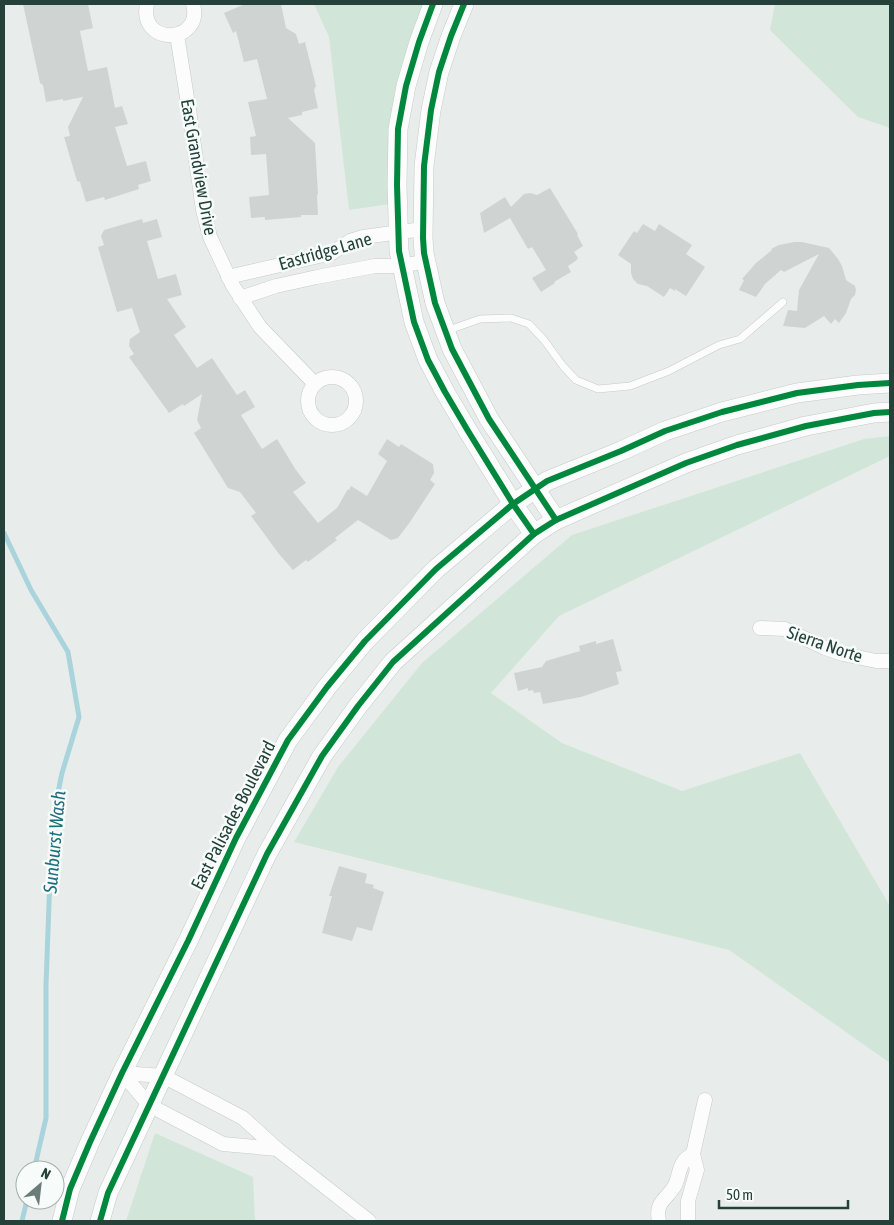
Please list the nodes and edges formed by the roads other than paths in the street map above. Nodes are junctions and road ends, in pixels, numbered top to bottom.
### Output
1 (147, 4) edge
2 (193, 4) edge
3 (433, 4) edge
4 (464, 4) edge
5 (177, 35) junction
6 (423, 229) junction
7 (398, 233) junction
8 (426, 261) junction
9 (402, 266) junction
10 (228, 277) junction
11 (240, 298) junction
12 (783, 302) dead end
13 (446, 331) junction
14 (890, 383) edge
15 (315, 384) dead end
16 (890, 412) edge
17 (536, 489) junction
18 (513, 504) junction
19 (556, 520) junction
20 (534, 534) junction
21 (760, 628) dead end
22 (890, 661) edge
23 (122, 1073) junction
24 (163, 1076) junction
25 (705, 1100) dead end
26 (149, 1105) junction
27 (277, 1149) junction
28 (693, 1154) junction
29 (62, 1221) edge
30 (100, 1221) edge
31 (369, 1221) edge
32 (659, 1221) edge
33 (688, 1221) edge

1 - 5 street
2 - 5 street
3 - 7 street
4 - 6 street
5 - 10 street, East Grandview Drive
6 - 7 street, Eastridge Lane
6 - 8 street
7 - 9 street
7 - 10 street, Eastridge Lane
8 - 9 street, Eastridge Lane
8 - 13 street
9 - 11 street, Eastridge Lane
9 - 18 street
10 - 11 street, East Grandview Drive
11 - 15 street, East Grandview Drive
12 - 13 lane
13 - 17 street
14 - 17 street, East Palisades Boulevard
16 - 19 street
17 - 18 street, East Palisades Boulevard
17 - 19 street
18 - 20 street
18 - 23 street, East Palisades Boulevard
19 - 20 street
20 - 24 street
21 - 22 street, Sierra Norte
23 - 24 street
23 - 26 street
23 - 29 street, East Palisades Boulevard
24 - 26 street
24 - 27 street
25 - 28 street
26 - 27 street
26 - 30 street
27 - 31 street
28 - 32 street
28 - 33 street

